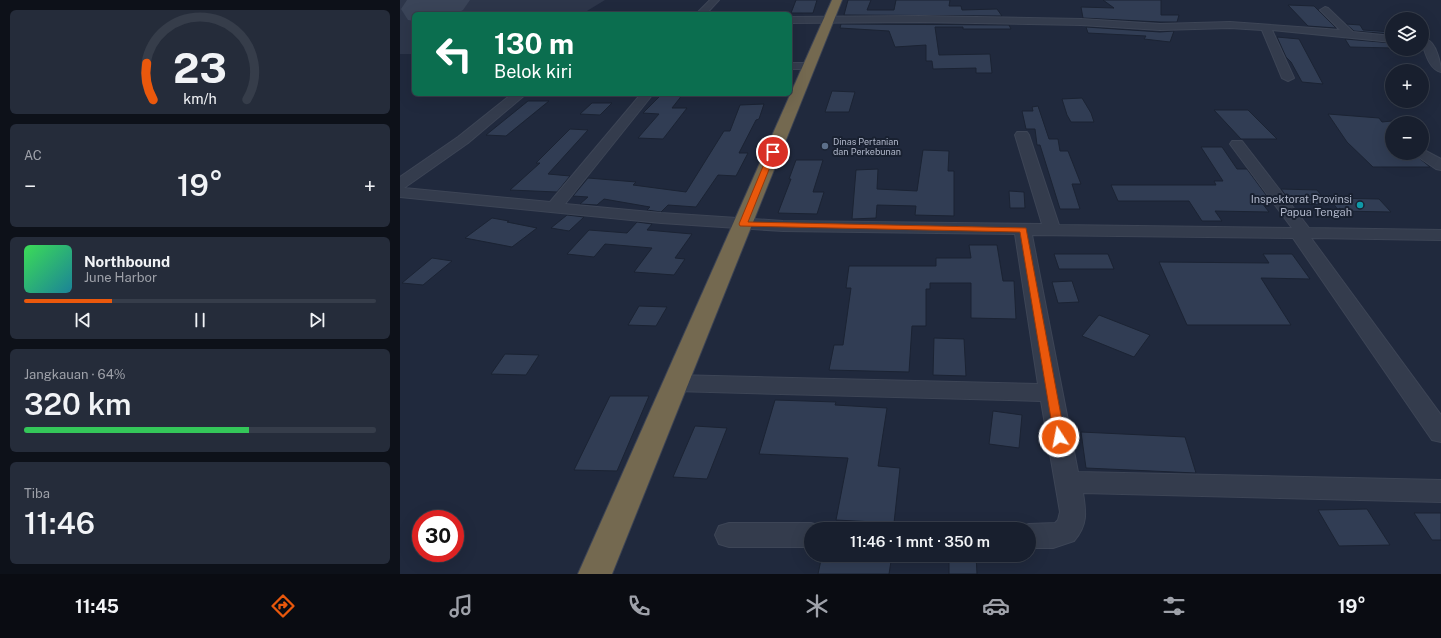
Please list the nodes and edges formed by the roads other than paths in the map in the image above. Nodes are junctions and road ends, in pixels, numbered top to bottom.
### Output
1 (715, 0) edge
2 (837, 0) edge
3 (1325, 10) dead end
4 (703, 12) edge
5 (792, 20) edge
6 (828, 20) junction
7 (1266, 27) junction
8 (1350, 35) junction
9 (1385, 38) edge
10 (1429, 43) edge
11 (1441, 43) edge
12 (1429, 52) edge
13 (800, 66) edge
14 (1441, 68) edge
15 (1288, 78) dead end
16 (792, 88) edge
17 (518, 96) edge
18 (645, 96) edge
19 (789, 96) edge
20 (1022, 135) dead end
21 (1237, 144) dead end
22 (1429, 158) edge
23 (1441, 166) edge
24 (400, 184) edge
25 (400, 192) edge
26 (554, 207) junction
27 (743, 224) junction
28 (1023, 230) junction
29 (1052, 230) junction
30 (1301, 234) junction
31 (1441, 235) edge
32 (676, 383) junction
33 (1051, 393) junction
34 (1441, 433) edge
35 (1068, 482) junction
36 (1441, 491) edge
37 (728, 535) dead end
38 (804, 535) edge
39 (1036, 536) edge
40 (594, 574) edge

1 - 4 street
2 - 6 highway
3 - 8 street
5 - 6 street
6 - 7 street
6 - 13 highway
7 - 8 street
7 - 15 street
8 - 9 street
10 - 11 street
12 - 14 street
13 - 16 highway
17 - 24 street
18 - 26 street
19 - 27 highway
20 - 29 street
21 - 30 street
22 - 23 street
25 - 26 street
26 - 27 street
27 - 28 street
27 - 32 highway
28 - 29 street
28 - 33 street
29 - 30 street
30 - 31 street
30 - 34 street
32 - 33 street
32 - 40 highway
33 - 35 street
35 - 36 street
35 - 39 street
37 - 38 street

